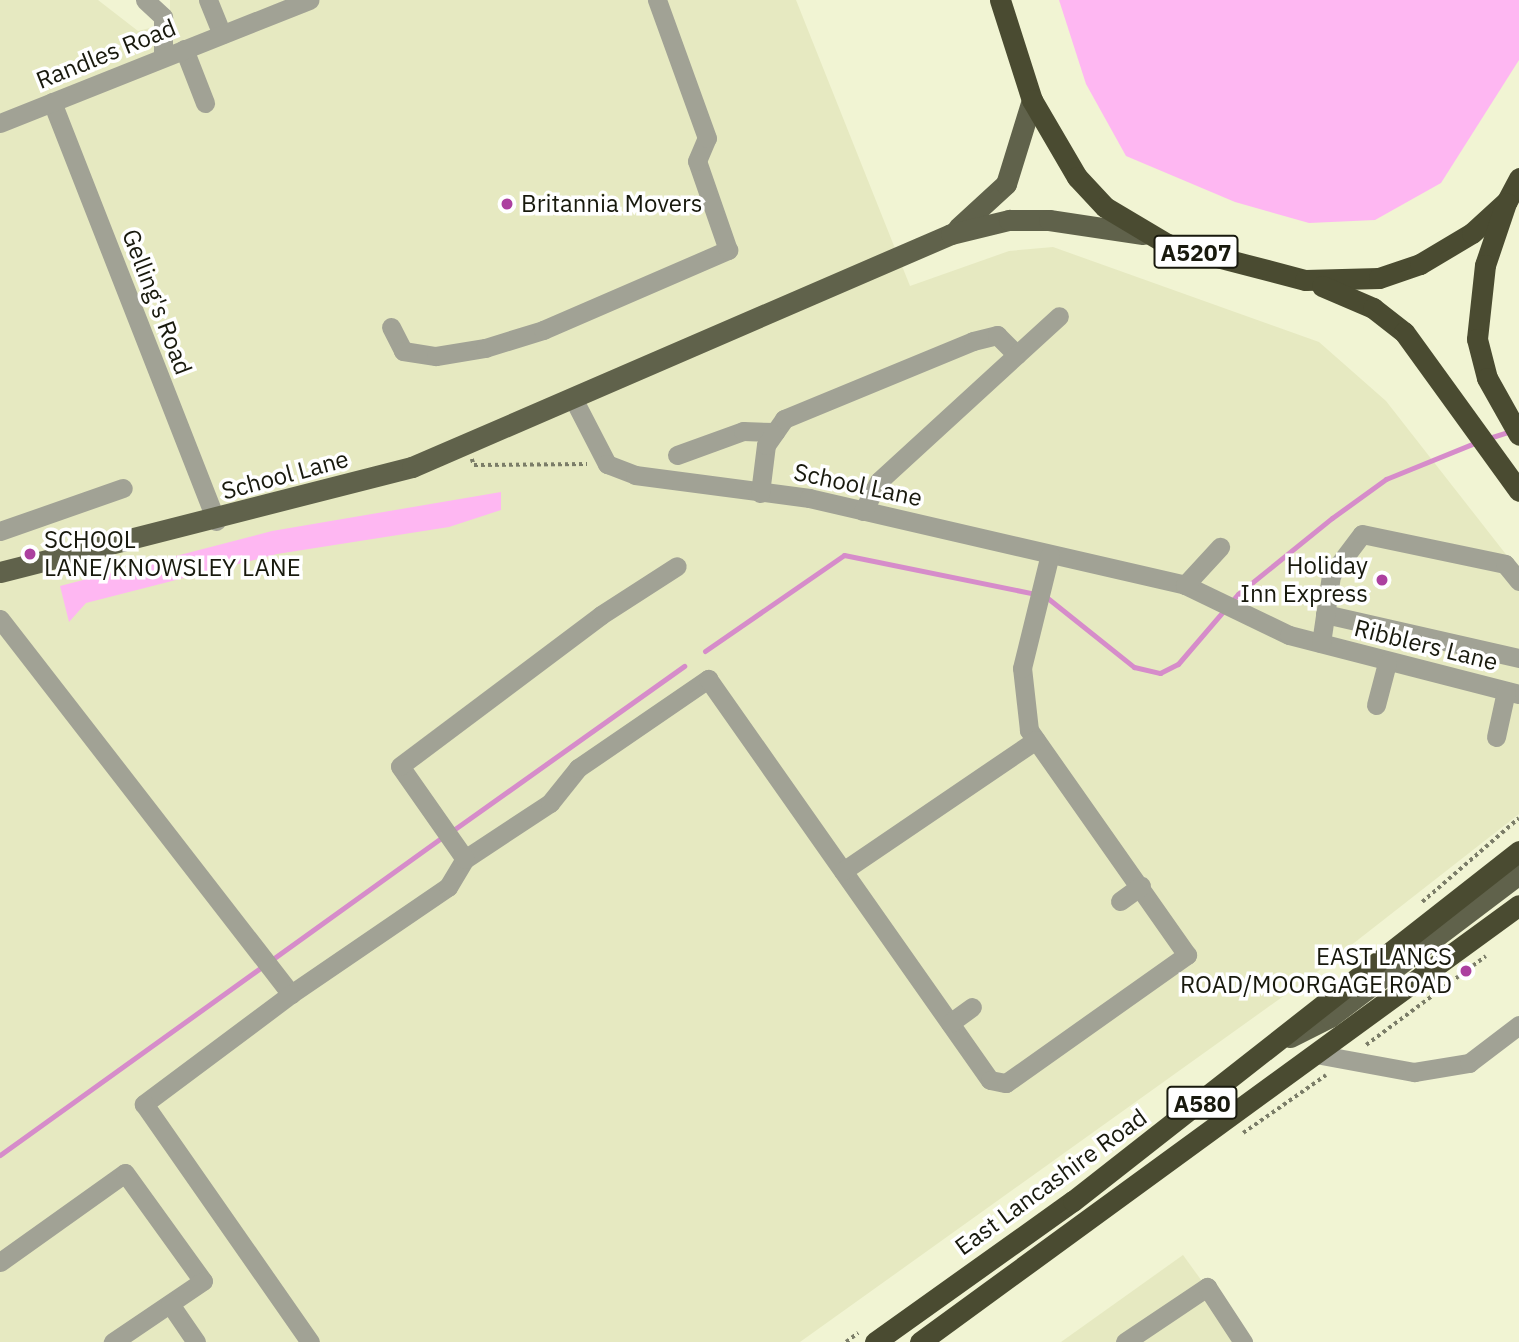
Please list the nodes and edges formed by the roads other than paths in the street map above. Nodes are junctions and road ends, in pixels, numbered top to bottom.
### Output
1 (145, 0) edge
2 (208, 0) edge
3 (309, 0) edge
4 (657, 0) edge
5 (1000, 0) edge
6 (222, 34) junction
7 (184, 49) junction
8 (163, 57) junction
9 (1032, 100) junction
10 (52, 102) junction
11 (205, 103) dead end
12 (0, 123) edge
13 (1519, 177) edge
14 (1507, 201) junction
15 (951, 234) junction
16 (1143, 234) junction
17 (1306, 280) junction
18 (1059, 316) dead end
19 (391, 327) dead end
20 (1017, 355) junction
21 (575, 402) junction
22 (1514, 427) edge
23 (775, 432) junction
24 (677, 455) dead end
25 (123, 488) dead end
26 (1519, 491) edge
27 (760, 493) junction
28 (863, 511) junction
29 (216, 521) junction
30 (0, 531) edge
31 (1220, 547) dead end
32 (1050, 554) junction
33 (1084, 562) joint
34 (677, 566) dead end
35 (0, 572) edge
36 (1519, 582) edge
37 (1185, 586) junction
38 (1325, 614) junction
39 (0, 619) edge
40 (1321, 643) junction
41 (1519, 658) edge
42 (1387, 663) junction
43 (1512, 692) edge
44 (1376, 705) dead end
45 (1496, 737) dead end
46 (1036, 740) junction
47 (1519, 838) edge
48 (1519, 851) edge
49 (460, 852) junction
50 (843, 871) junction
51 (1519, 874) edge
52 (1141, 886) junction
53 (1120, 901) dead end
54 (1454, 903) junction
55 (1519, 905) edge
56 (291, 994) junction
57 (972, 1007) dead end
58 (950, 1023) junction
59 (1519, 1026) edge
60 (1282, 1041) junction
61 (1321, 1055) junction
62 (0, 1262) edge
63 (170, 1304) junction
64 (113, 1342) edge
65 (196, 1342) edge
66 (310, 1342) edge
67 (875, 1342) edge
68 (920, 1342) edge
69 (1125, 1342) edge
70 (1243, 1342) edge

1 - 8 street
2 - 6 street
3 - 6 street, Randles Road
4 - 19 street
5 - 9 highway, A5207
6 - 7 street, Randles Road
7 - 8 street, Randles Road
7 - 11 street
8 - 10 street, Randles Road
9 - 15 main road, School Lane
9 - 16 highway, A5207
10 - 12 street, Randles Road
10 - 29 street, Gelling's Road
13 - 14 highway, A5207
14 - 17 highway, A5207
14 - 22 highway, A5207
15 - 16 main road, School Lane
15 - 21 main road, School Lane
16 - 17 highway, A5207
17 - 26 highway, A5207
18 - 20 street
20 - 23 street
20 - 28 street
21 - 27 street, School Lane
21 - 29 main road, School Lane
23 - 24 street
23 - 27 street
25 - 30 street
27 - 28 street, School Lane
28 - 32 street, School Lane
29 - 35 main road, School Lane
31 - 37 street
32 - 33 street, School Lane
32 - 46 street
33 - 37 street, Ribblers Lane
34 - 49 street
36 - 38 street
37 - 40 street, Ribblers Lane
38 - 40 street
38 - 41 street
39 - 56 street
40 - 42 street, Ribblers Lane
42 - 43 street, Ribblers Lane
42 - 44 street
43 - 45 street
46 - 50 street
46 - 52 street
47 - 54 highway
48 - 54 highway, East Lancashire Road / A580
49 - 50 street
49 - 56 street
50 - 58 street
51 - 60 main road
52 - 53 street
52 - 58 street
54 - 60 highway, East Lancashire Road / A580
55 - 61 highway, A580
56 - 66 street
57 - 58 street
59 - 61 street
60 - 67 highway, East Lancashire Road / A580
61 - 68 highway, A580
62 - 63 street
63 - 64 street
63 - 65 street
69 - 70 street

